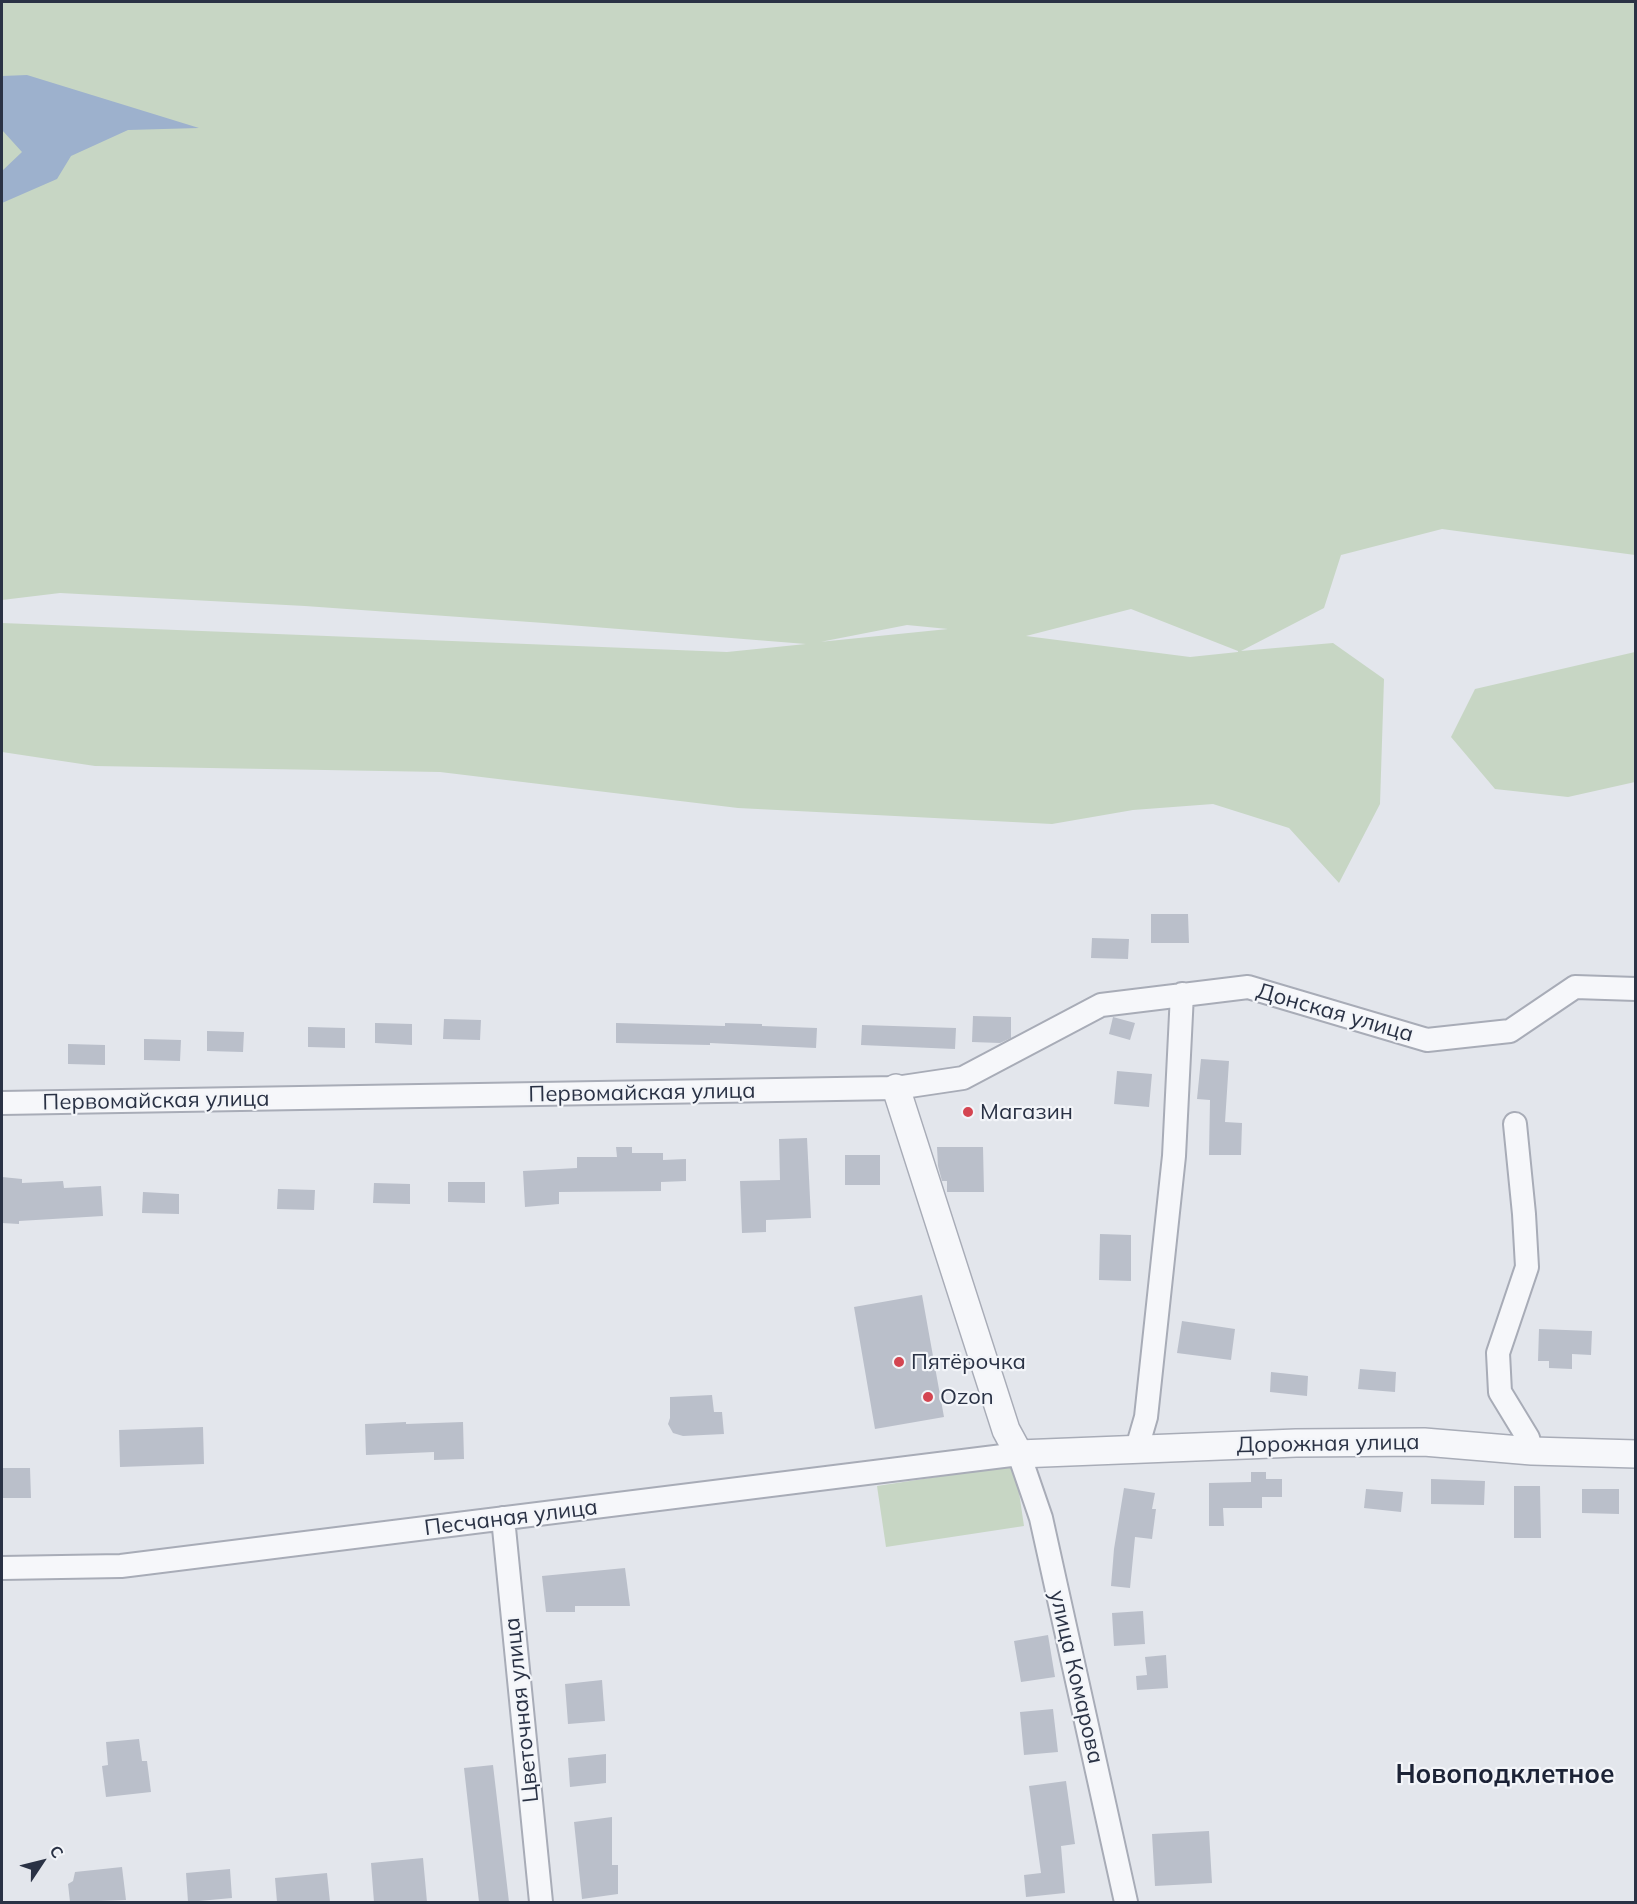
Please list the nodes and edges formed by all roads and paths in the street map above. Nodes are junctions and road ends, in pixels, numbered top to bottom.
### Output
1 (1635, 989) edge
2 (1182, 994) junction
3 (896, 1088) junction
4 (2, 1103) edge
5 (1515, 1124) dead end
6 (1137, 1448) junction
7 (1532, 1451) junction
8 (1020, 1454) junction
9 (1635, 1454) edge
10 (503, 1518) junction
11 (2, 1568) edge
12 (541, 1902) edge
13 (1125, 1902) edge

1 - 2 street, Донская улица
2 - 3 street, Донская улица
2 - 6 street
3 - 4 street, Первомайская улица
3 - 8 street
5 - 7 street
6 - 7 street, Дорожная улица
6 - 8 street, Дорожная улица
7 - 9 street, Дорожная улица
8 - 10 street, Песчаная улица
8 - 13 street, улица Комарова
10 - 11 street, Песчаная улица
10 - 12 street, Цветочная улица

